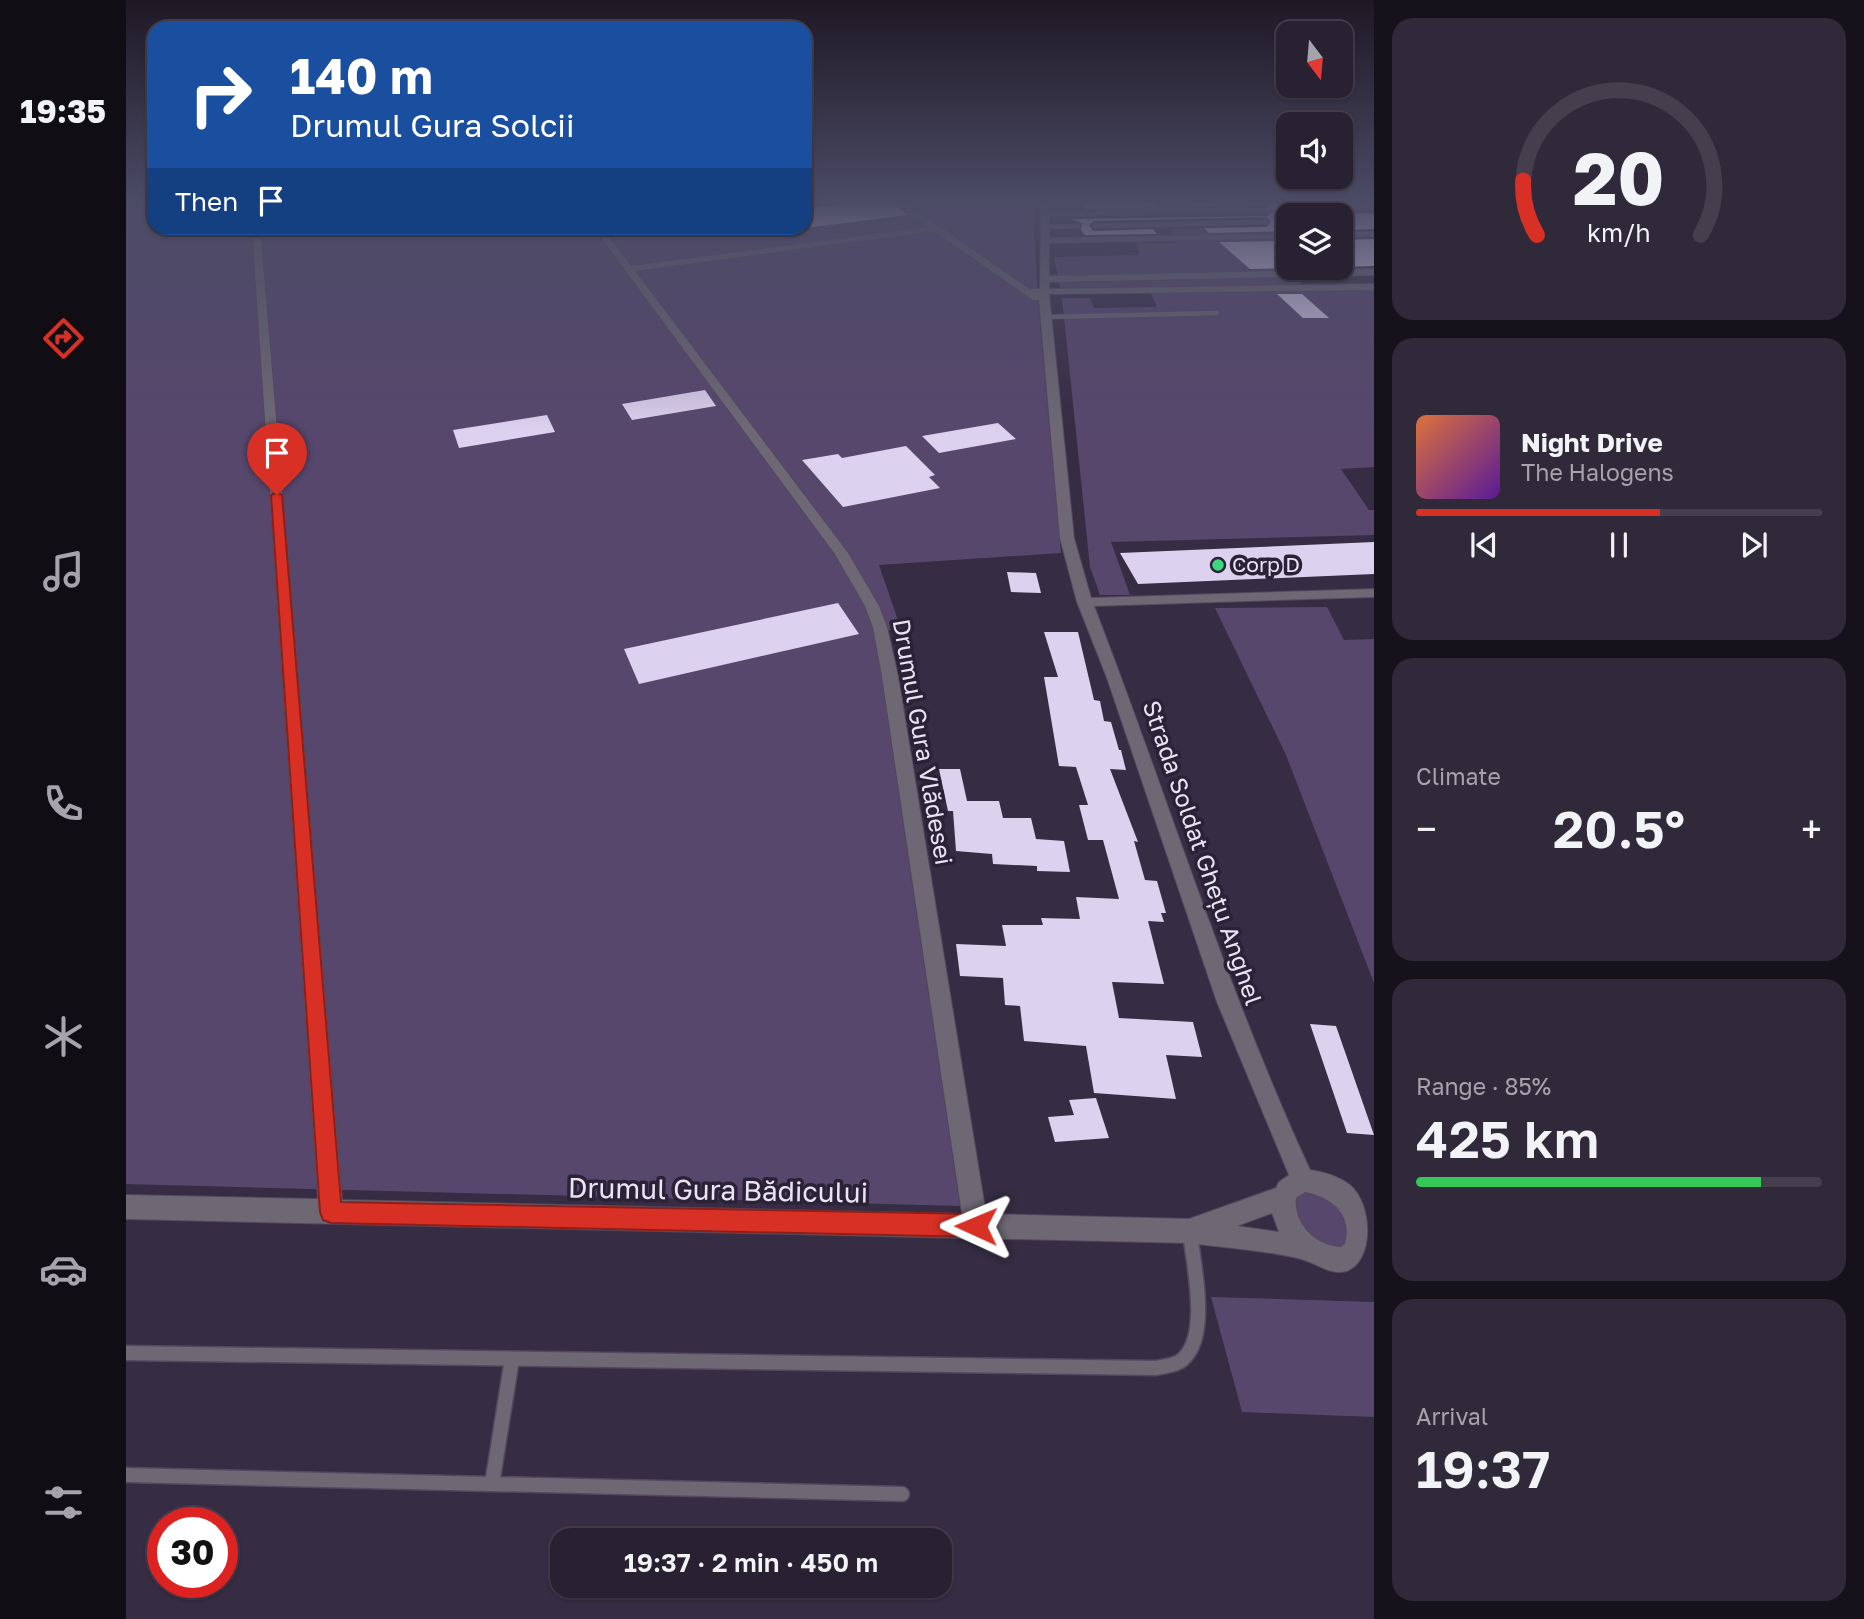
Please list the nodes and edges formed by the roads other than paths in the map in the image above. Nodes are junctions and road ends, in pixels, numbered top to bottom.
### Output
1 (260, 278) edge
2 (636, 278) edge
3 (1008, 278) edge
4 (1112, 278) edge
5 (1044, 279) joint
6 (1374, 287) edge
7 (1044, 298) junction
8 (1217, 313) dead end
9 (1045, 317) junction
10 (1374, 593) edge
11 (1084, 602) junction
12 (1303, 1180) junction
13 (1350, 1197) junction
14 (1284, 1198) junction
15 (126, 1207) edge
16 (1374, 1207) edge
17 (331, 1212) junction
18 (976, 1226) junction
19 (1189, 1231) junction
20 (1308, 1248) junction
21 (1369, 1250) edge
22 (126, 1353) edge
23 (512, 1359) junction
24 (126, 1475) edge
25 (492, 1484) junction
26 (902, 1494) dead end

1 - 17 street
2 - 18 street, Drumul Gura Vlădesei
3 - 7 street
4 - 5 street
5 - 7 street, Strada Soldat Ghețu Anghel
6 - 7 street
7 - 9 street, Strada Soldat Ghețu Anghel
8 - 9 lane
9 - 11 street, Strada Soldat Ghețu Anghel
10 - 11 street
11 - 12 street, Strada Soldat Ghețu Anghel
12 - 13 street
12 - 14 street
13 - 16 street
13 - 21 street
14 - 19 street
14 - 20 street
15 - 17 street, Drumul Gura Bădicului
17 - 18 street, Drumul Gura Bădicului
18 - 19 street, Drumul Gura Bădicului
19 - 20 street, Drumul Gura Bădicului
19 - 23 lane
20 - 21 street
22 - 23 lane
23 - 25 lane
24 - 25 lane
25 - 26 lane

